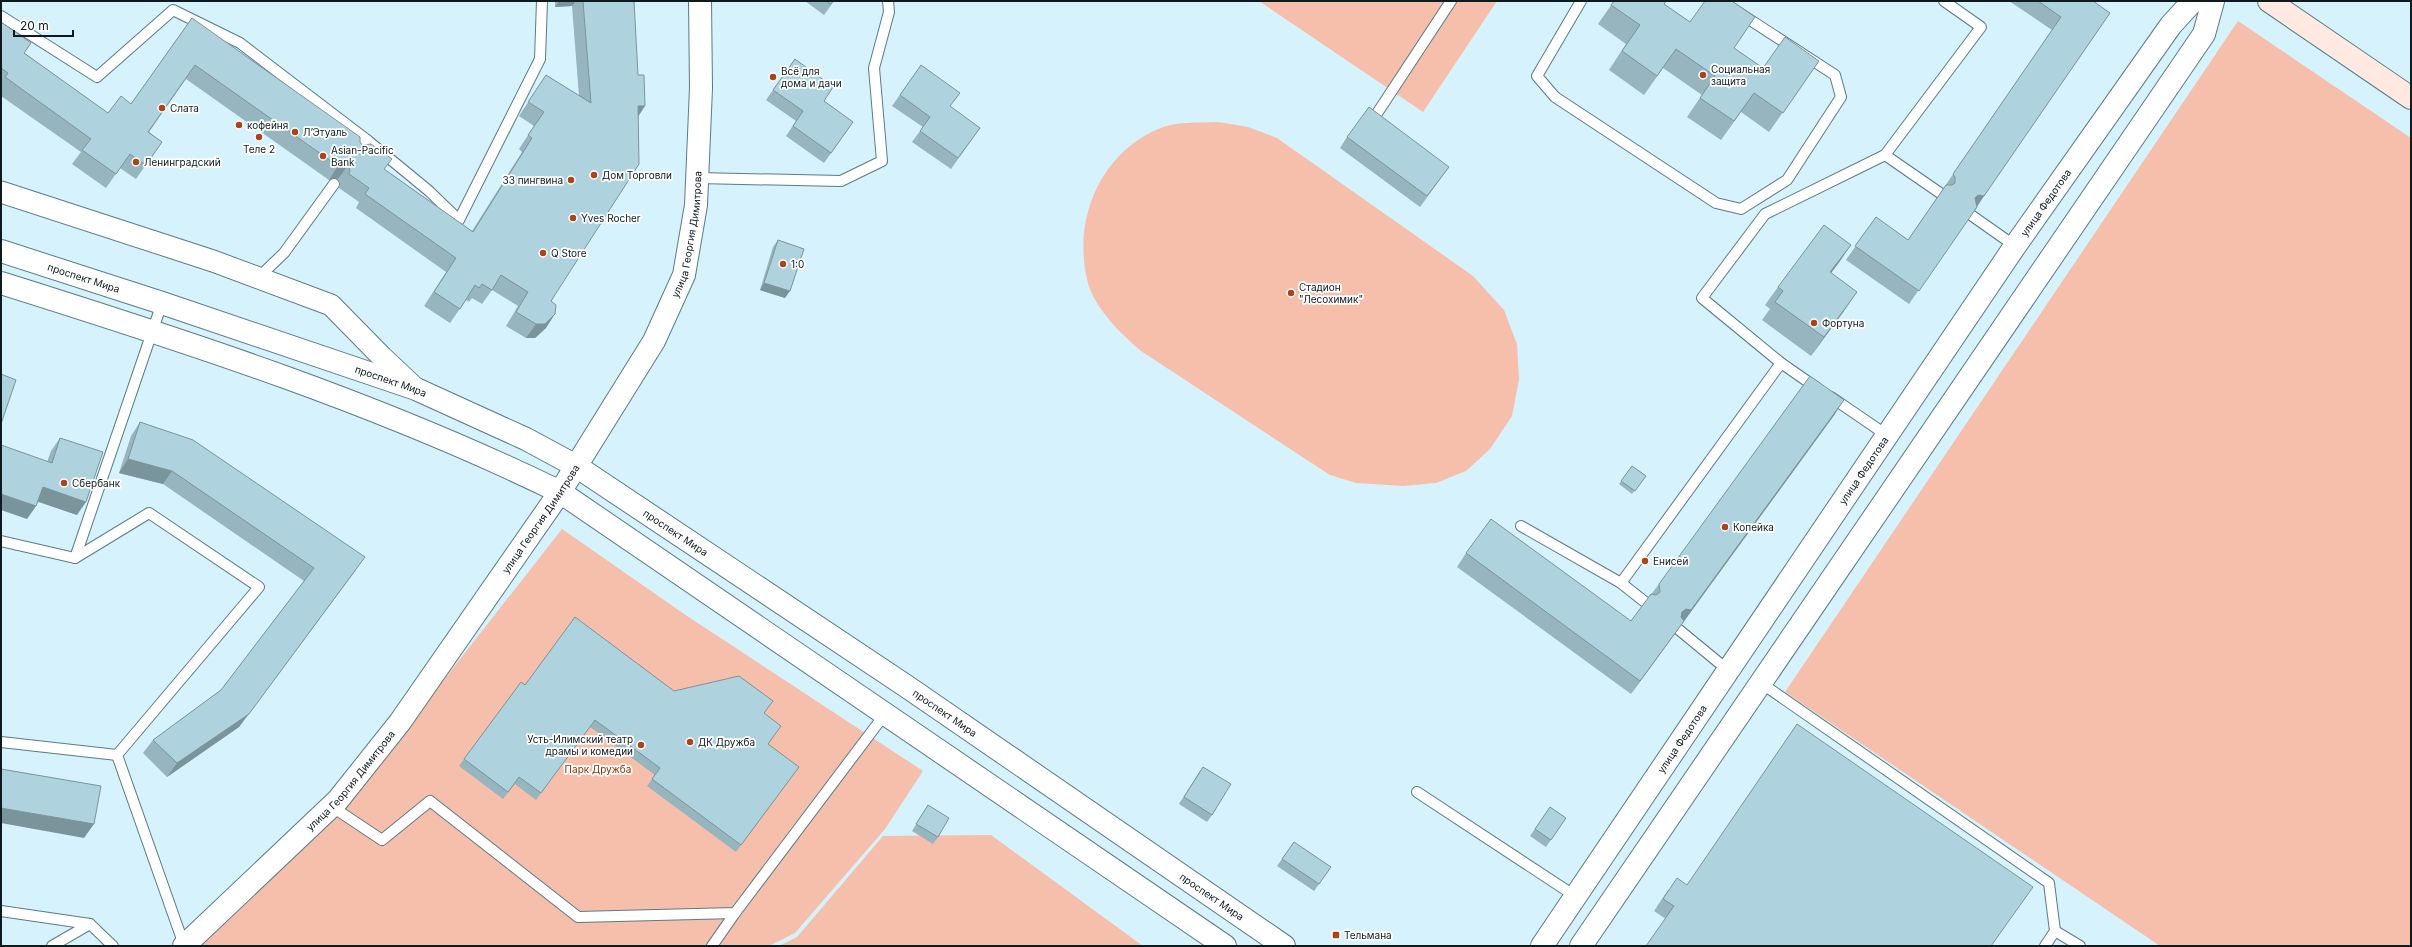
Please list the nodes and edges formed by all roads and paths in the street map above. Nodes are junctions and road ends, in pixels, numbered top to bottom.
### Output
1 (542, 1) edge
2 (700, 1) edge
3 (888, 1) edge
4 (1451, 1) edge
5 (1581, 1) edge
6 (1721, 1) edge
7 (1944, 1) edge
8 (2193, 1) edge
9 (2213, 1) edge
10 (2269, 1) edge
11 (1, 16) edge
12 (2411, 98) edge
13 (1374, 118) edge
14 (367, 140) junction
15 (356, 154) edge
16 (1885, 155) junction
17 (697, 178) junction
18 (334, 184) edge
19 (1, 192) edge
20 (1940, 193) edge
21 (1971, 215) edge
22 (2015, 246) junction
23 (1, 251) edge
24 (258, 278) junction
25 (1, 283) edge
26 (162, 303) junction
27 (153, 331) junction
28 (1781, 363) junction
29 (416, 388) junction
30 (1888, 436) junction
31 (576, 466) junction
32 (560, 492) junction
33 (1521, 526) dead end
34 (1, 541) edge
35 (75, 558) junction
36 (1621, 582) junction
37 (1646, 602) edge
38 (1678, 629) edge
39 (1729, 671) junction
40 (1761, 683) junction
41 (885, 714) junction
42 (1, 742) edge
43 (118, 755) junction
44 (1417, 792) dead end
45 (331, 806) junction
46 (1575, 896) junction
47 (1, 911) edge
48 (735, 913) junction
49 (90, 924) junction
50 (2055, 931) junction
51 (52, 946) edge
52 (113, 946) edge
53 (184, 946) edge
54 (712, 946) edge
55 (1225, 946) edge
56 (1284, 946) edge
57 (1542, 946) edge
58 (1581, 946) edge
59 (2045, 946) edge
60 (2080, 946) edge

1 - 14 lane
2 - 17 street, улица Георгия Димитрова
3 - 17 lane
4 - 13 lane
5 - 6 lane
7 - 16 lane
8 - 22 street, улица Федотова
9 - 40 street
10 - 12 main road
11 - 14 lane
14 - 15 lane
16 - 20 lane
16 - 28 lane
17 - 31 street, улица Георгия Димитрова
18 - 24 lane
19 - 24 street
21 - 22 lane
22 - 30 street, улица Федотова
23 - 26 street, проспект Мира
24 - 29 street
25 - 27 street
26 - 27 lane
26 - 29 street, проспект Мира
27 - 32 street
27 - 35 lane
28 - 30 lane
28 - 36 lane
29 - 31 street, проспект Мира
30 - 39 street, улица Федотова
31 - 32 street, улица Георгия Димитрова
31 - 56 street, проспект Мира
32 - 41 street
32 - 45 street, улица Георгия Димитрова
33 - 36 lane
34 - 35 lane
35 - 43 lane
36 - 37 lane
38 - 39 lane
39 - 46 street, улица Федотова
40 - 50 lane
40 - 58 street
41 - 48 lane
41 - 55 street
42 - 43 lane
43 - 53 lane
44 - 46 lane
45 - 48 lane
45 - 53 street, улица Георгия Димитрова
46 - 57 street, улица Федотова
47 - 49 lane
48 - 54 lane
49 - 51 lane
49 - 52 lane
50 - 59 lane
50 - 60 lane

